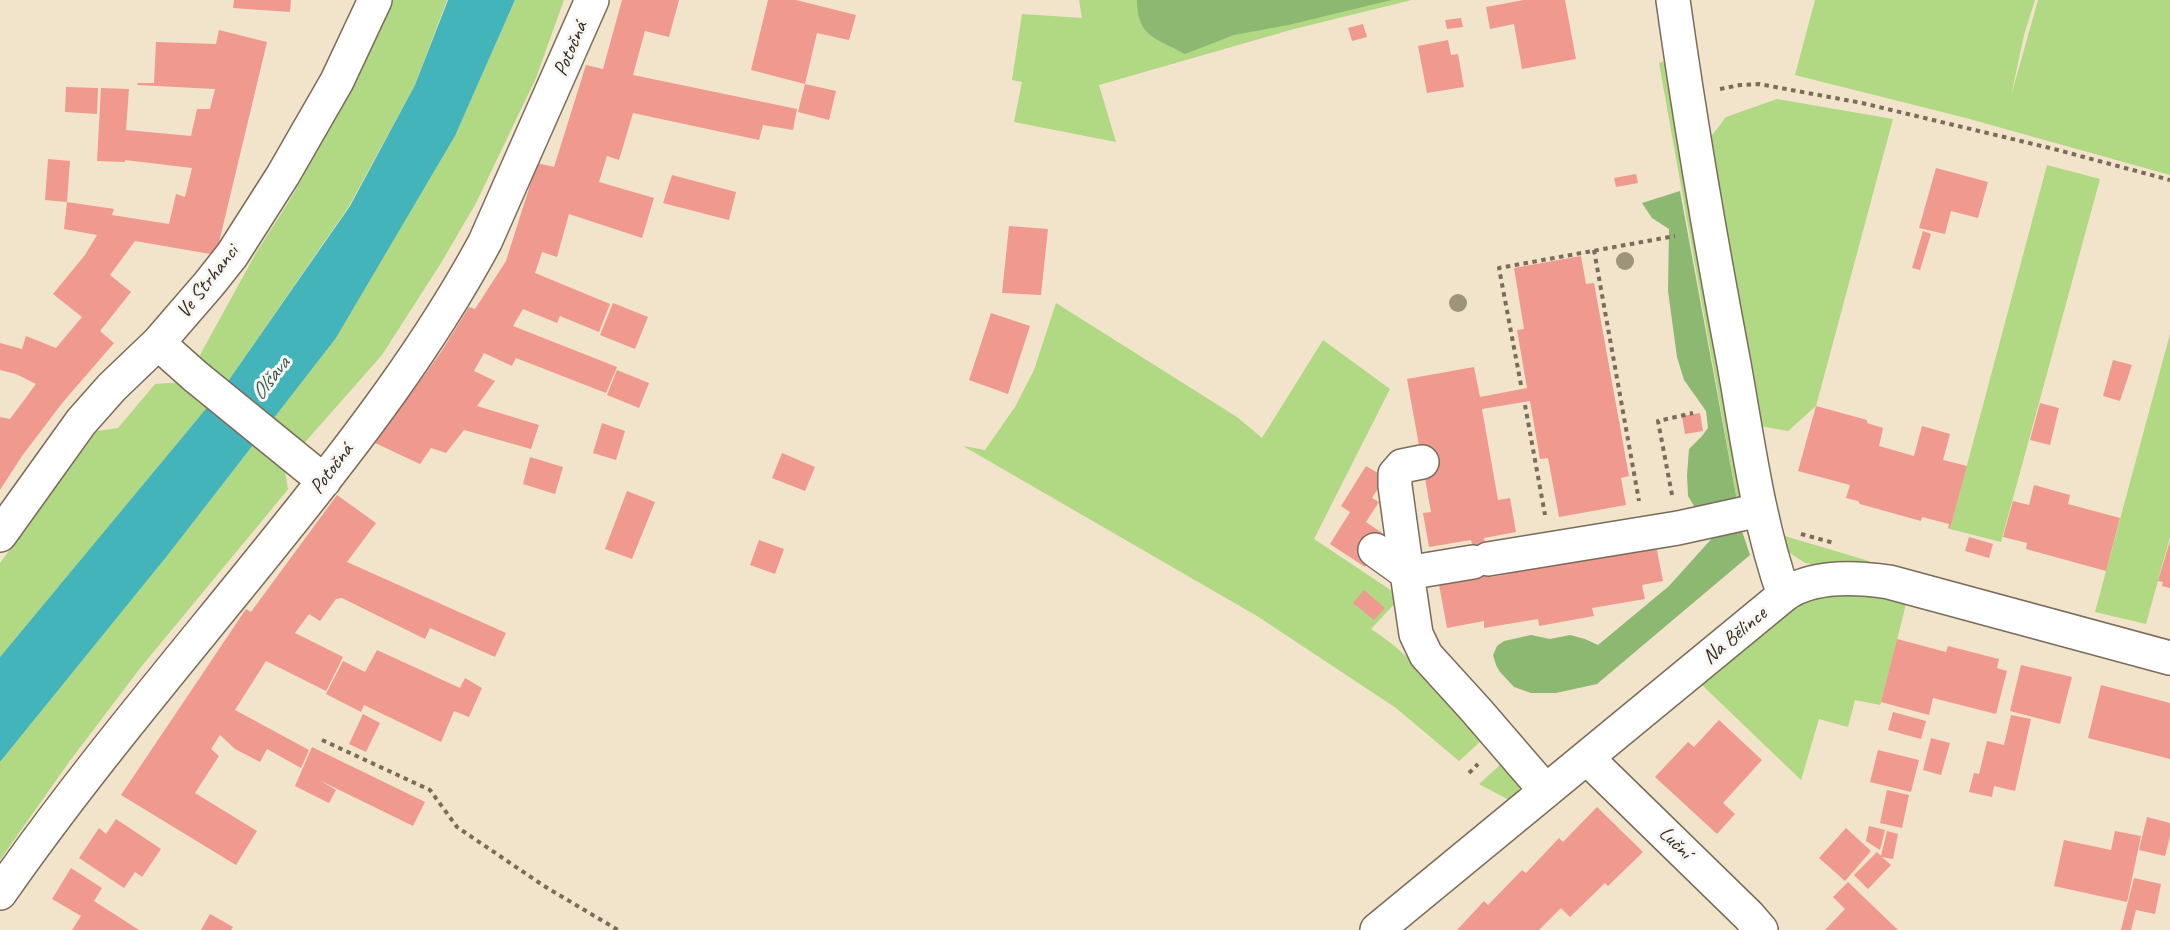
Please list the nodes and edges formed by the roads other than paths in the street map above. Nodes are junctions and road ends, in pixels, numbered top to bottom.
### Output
1 (375, 0) edge
2 (592, 0) edge
3 (1673, 0) edge
4 (158, 343) junction
5 (1422, 462) dead end
6 (324, 481) junction
7 (1760, 510) junction
8 (0, 535) edge
9 (1375, 550) dead end
10 (1407, 573) junction
11 (1784, 595) junction
12 (2170, 658) edge
13 (1587, 758) junction
14 (1545, 790) junction
15 (0, 893) edge
16 (1377, 930) edge
17 (1761, 930) edge

1 - 4 street, Ve Strhanci
2 - 6 street, Potočná
3 - 7 street
4 - 6 street
4 - 8 street, Ve Strhanci
5 - 10 street
6 - 15 street, Potočná
7 - 10 street
7 - 11 street
9 - 10 street
10 - 14 street
11 - 12 street, Na Bělince
11 - 13 street, Na Bělince
13 - 14 street, Na Bělince
13 - 17 street, Luční
14 - 16 street, Na Bělince

